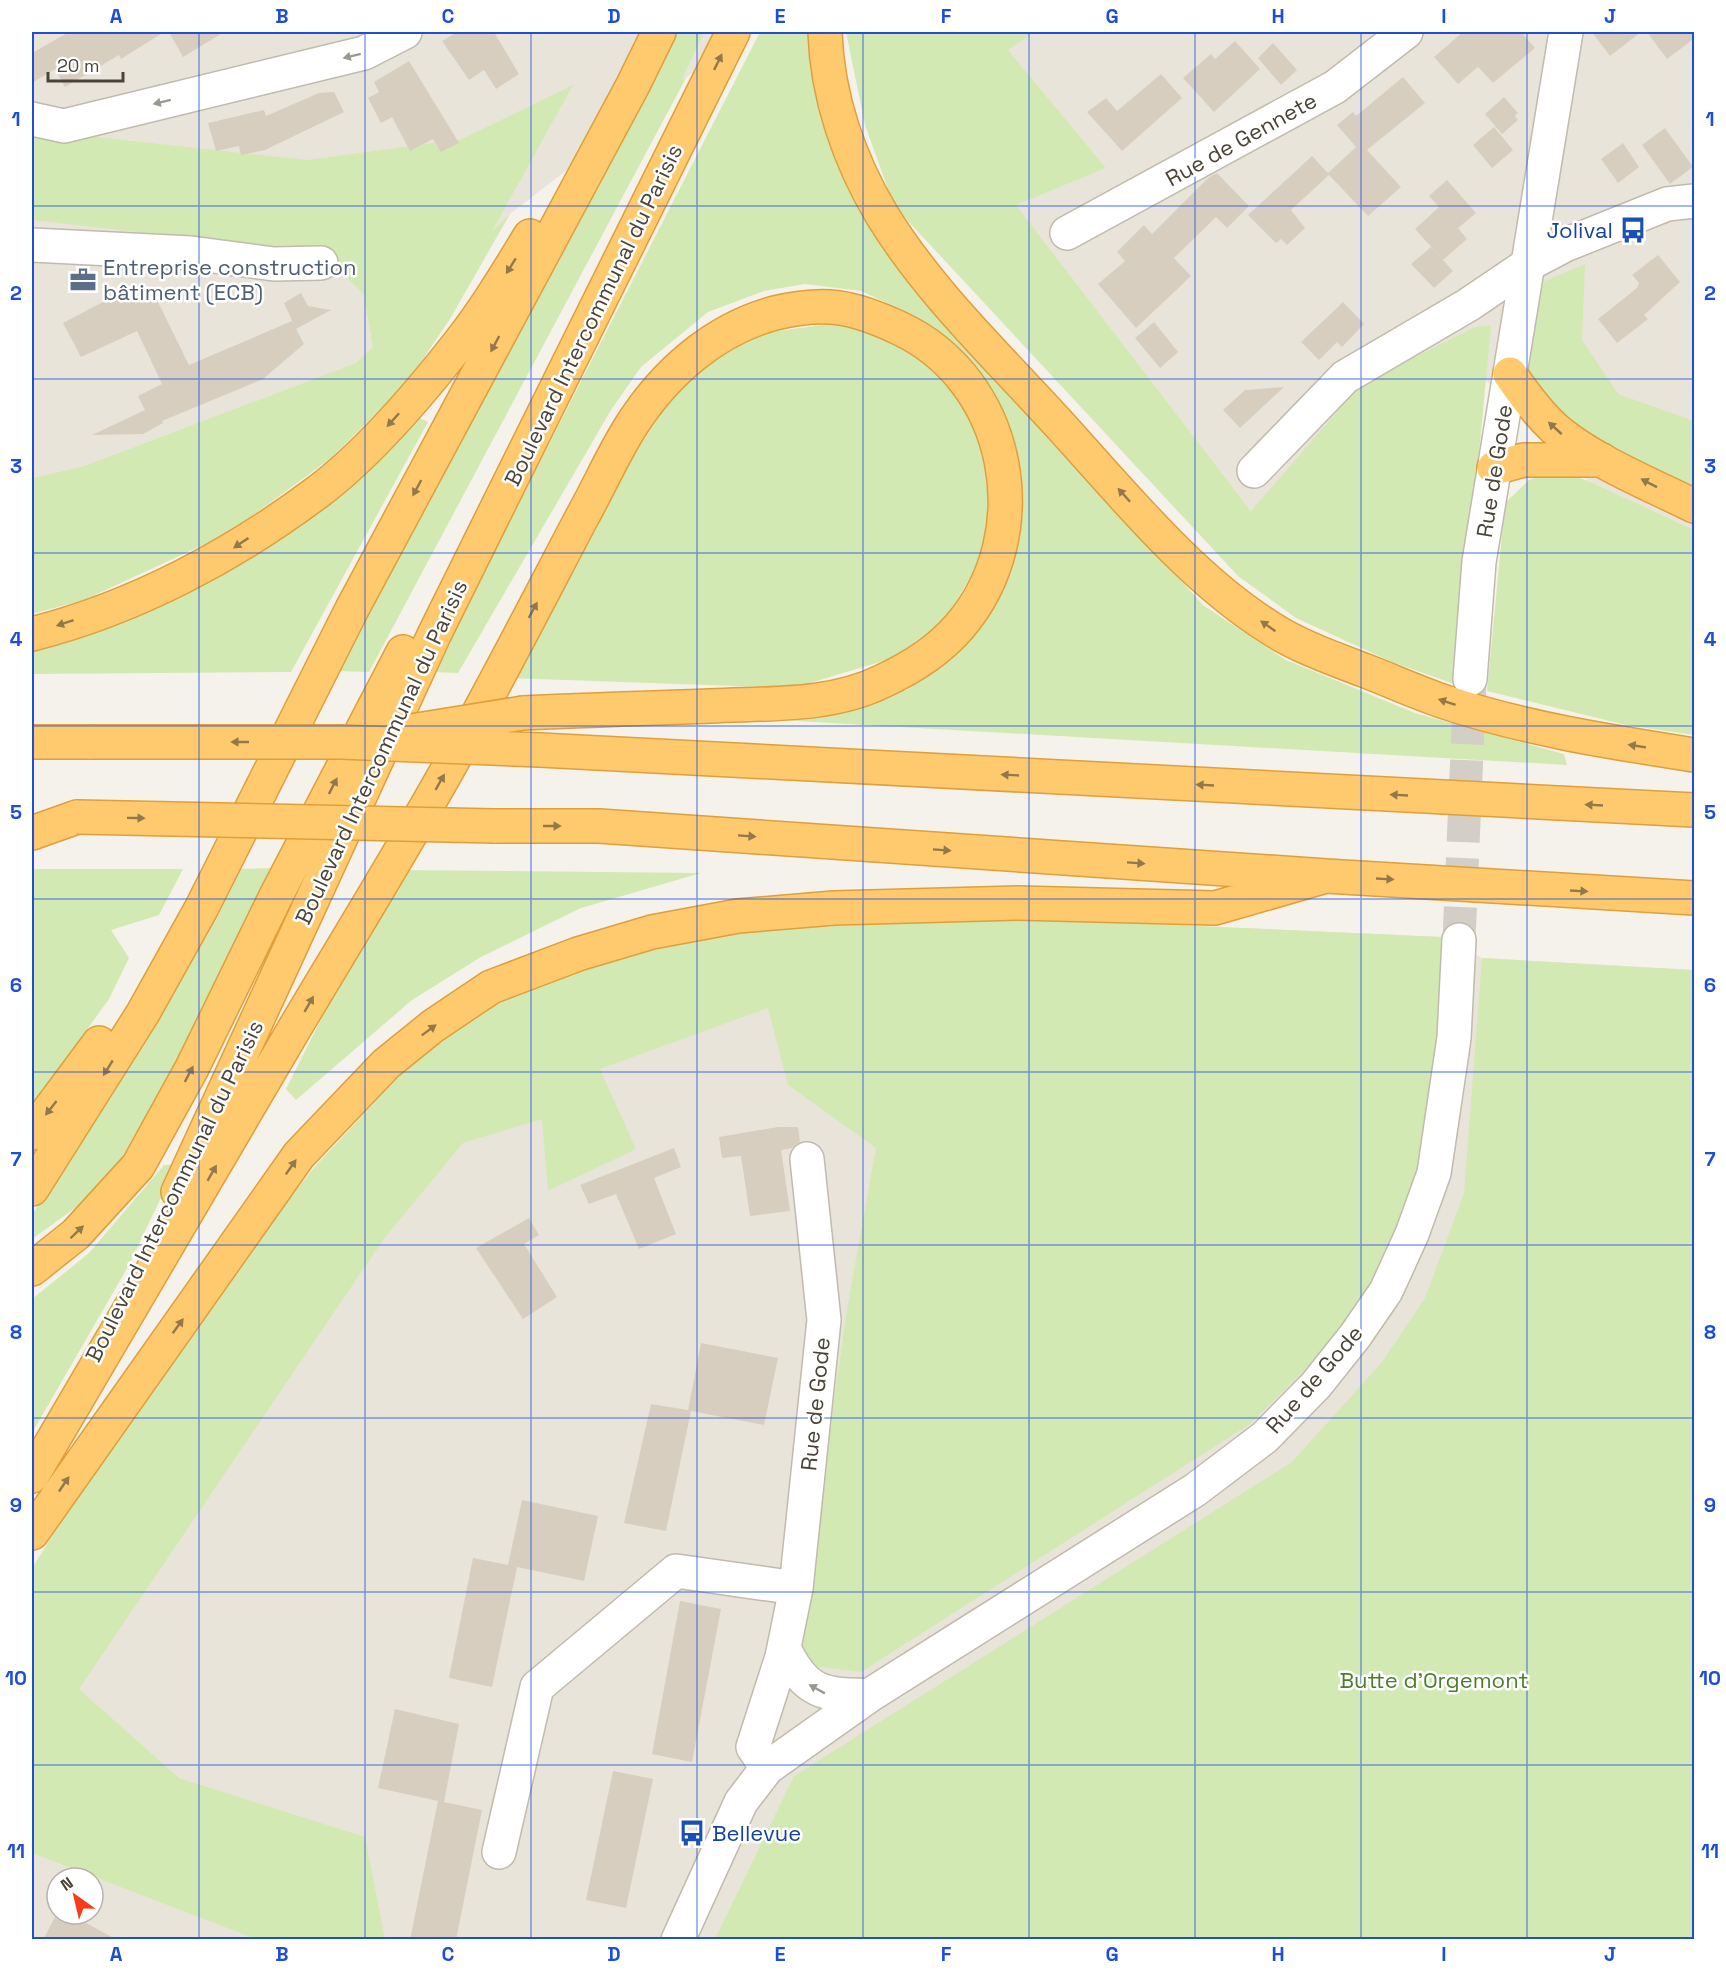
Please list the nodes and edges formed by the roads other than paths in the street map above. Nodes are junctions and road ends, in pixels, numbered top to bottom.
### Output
1 (405, 32) edge
2 (641, 32) edge
3 (659, 32) edge
4 (733, 32) edge
5 (825, 32) edge
6 (1406, 32) edge
7 (1566, 32) edge
8 (702, 93) junction
9 (32, 119) edge
10 (1695, 201) edge
11 (1067, 233) dead end
12 (32, 245) edge
13 (321, 263) dead end
14 (1527, 265) junction
15 (1510, 374) junction
16 (1604, 460) junction
17 (1494, 468) junction
18 (1254, 471) dead end
19 (1695, 506) edge
20 (352, 609) junction
21 (32, 634) edge
22 (1470, 679) tunnel mouth
23 (32, 742) edge
24 (341, 742) junction
25 (1695, 755) edge
26 (1695, 810) edge
27 (32, 817) edge
28 (77, 817) junction
29 (32, 833) edge
30 (1326, 876) junction
31 (1695, 898) edge
32 (1459, 940) tunnel mouth
33 (32, 1133) edge
34 (807, 1158) dead end
35 (32, 1189) edge
36 (32, 1269) edge
37 (32, 1474) edge
38 (32, 1533) edge
39 (796, 1588) junction
40 (784, 1648) junction
41 (870, 1695) junction
42 (767, 1768) junction
43 (499, 1852) dead end
44 (678, 1940) edge

1 -> 9 street
2 -> 21 highway
3 -> 20 highway
8 -> 4 highway, Boulevard Intercommunal du Parisis
25 -> 5 highway
6 - 11 street, Rue de Gennete
7 - 14 street, Rue de Gode
36 -> 8 highway
8 - 37 highway, Boulevard Intercommunal du Parisis
10 - 14 street
12 - 13 street
14 - 15 street, Rue de Gode
14 - 18 street
16 -> 15 highway
15 - 17 street, Rue de Gode
16 - 17 highway
19 -> 16 highway
17 - 22 street, Rue de Gode
20 -> 33 highway
20 -> 35 highway
24 -> 23 highway, bridge
26 -> 24 highway, bridge
37 -> 24 highway, bridge
27 - 28 highway
28 - 29 highway
28 -> 30 highway, bridge
30 -> 31 highway
38 -> 30 highway
32 - 41 street, Rue de Gode
34 - 39 street, Rue de Gode
39 - 40 street, Rue de Gode
39 - 43 street
41 -> 40 street
40 - 42 street, Rue de Gode
41 - 42 street, Rue de Gode
42 - 44 street, Rue de Gode

